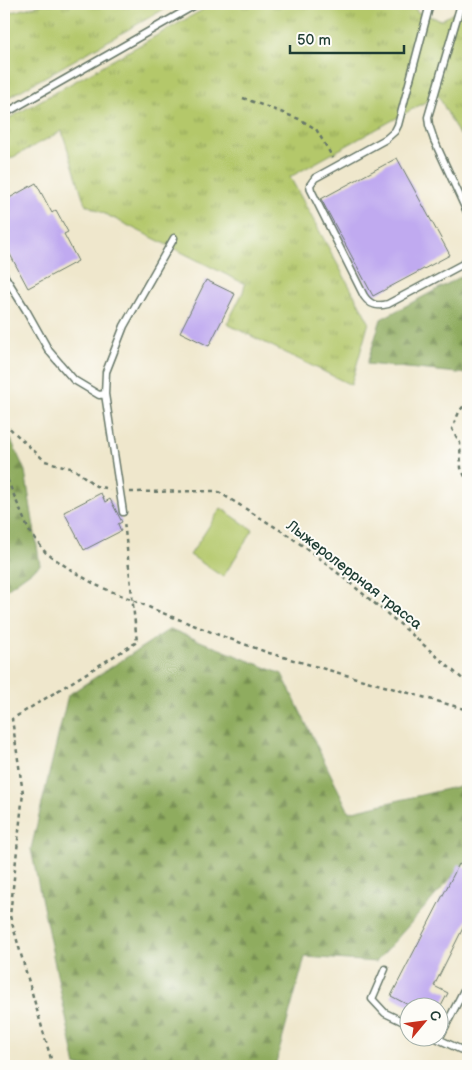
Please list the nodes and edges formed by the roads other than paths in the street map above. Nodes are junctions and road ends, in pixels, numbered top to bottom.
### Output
1 (197, 4) edge
2 (430, 4) edge
3 (462, 4) edge
4 (4, 114) edge
5 (468, 214) edge
6 (174, 238) dead end
7 (468, 260) edge
8 (4, 275) edge
9 (105, 394) junction
10 (123, 512) road end
11 (385, 970) dead end
12 (468, 982) edge
13 (450, 1016) edge
14 (400, 1021) edge
15 (450, 1044) edge
16 (468, 1053) edge

1 - 4 lane
2 - 7 lane
3 - 5 lane
6 - 9 lane
8 - 9 lane
9 - 10 lane
11 - 14 lane
12 - 13 lane
15 - 16 lane

